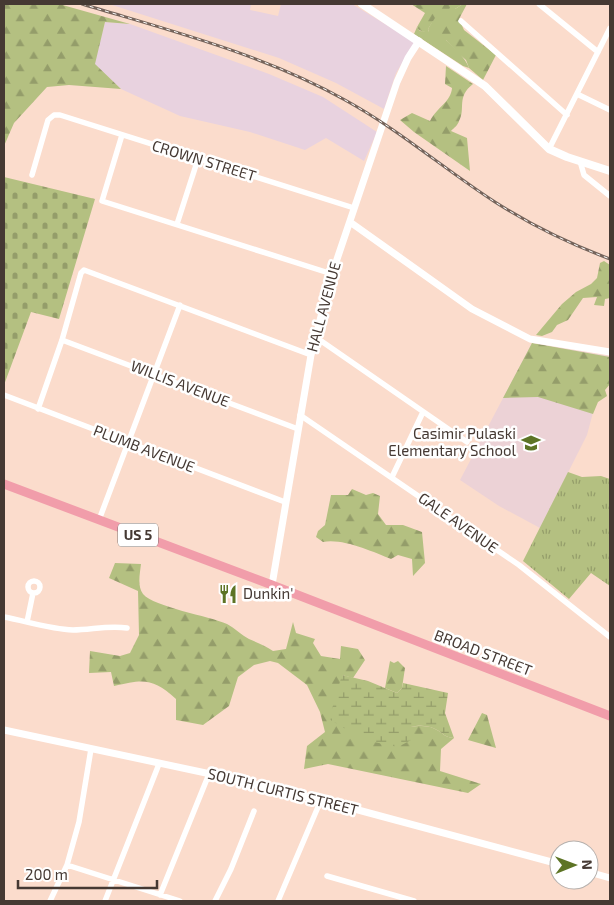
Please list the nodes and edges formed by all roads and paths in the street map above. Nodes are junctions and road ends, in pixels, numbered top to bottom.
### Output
1 (362, 4) edge
2 (539, 4) edge
3 (461, 21) dead end
4 (610, 28) edge
5 (419, 41) junction
6 (608, 42) edge
7 (598, 52) junction
8 (577, 94) junction
9 (610, 110) edge
10 (567, 115) junction
11 (122, 135) junction
12 (549, 149) junction
13 (198, 159) junction
14 (580, 161) junction
15 (610, 171) edge
16 (32, 175) dead end
17 (610, 196) edge
18 (354, 208) junction
19 (350, 222) junction
20 (177, 224) junction
21 (332, 274) junction
22 (180, 305) junction
23 (314, 336) junction
24 (62, 340) junction
25 (610, 352) edge
26 (311, 354) junction
27 (153, 374) junction
28 (4, 396) edge
29 (38, 409) junction
30 (423, 412) junction
31 (300, 415) junction
32 (298, 429) junction
33 (467, 442) dead end
34 (127, 443) junction
35 (392, 477) junction
36 (4, 484) edge
37 (285, 502) junction
38 (99, 520) junction
39 (272, 585) junction
40 (33, 593) dead end
41 (4, 616) edge
42 (27, 622) junction
43 (127, 628) dead end
44 (610, 637) edge
45 (610, 716) edge
46 (4, 730) edge
47 (90, 750) junction
48 (158, 764) junction
49 (209, 774) junction
50 (321, 800) junction
51 (254, 811) dead end
52 (549, 861) edge
53 (66, 865) junction
54 (327, 876) dead end
55 (114, 879) junction
56 (160, 895) junction
57 (172, 900) edge
58 (50, 901) edge
59 (105, 901) edge
60 (180, 901) edge
61 (214, 901) edge
62 (278, 901) edge
63 (414, 901) edge

1 - 5 main road
2 - 7 street
3 - 10 street
4 - 6 street
5 - 12 main road
5 - 18 street, HALL AVENUE
6 - 7 street
7 - 8 street
8 - 9 street
8 - 10 street
10 - 12 street
11 - 13 street, CROWN STREET
11 - 16 street, CROWN STREET
11 - 20 street
12 - 14 main road
13 - 18 street, CROWN STREET
13 - 20 street
14 - 15 main road
14 - 17 street
18 - 19 street, HALL AVENUE
19 - 21 street, HALL AVENUE
19 - 25 street
20 - 21 street
21 - 23 street, HALL AVENUE
22 - 24 street
22 - 26 street
22 - 27 street
23 - 26 street, HALL AVENUE
23 - 30 street
24 - 27 street, WILLIS AVENUE
24 - 29 street
26 - 31 street, HALL AVENUE
27 - 32 street, WILLIS AVENUE
27 - 34 street
28 - 29 street, PLUMB AVENUE
29 - 34 street, PLUMB AVENUE
30 - 33 street
30 - 35 street
31 - 32 street, HALL AVENUE
31 - 35 street, GALE AVENUE
32 - 37 street, HALL AVENUE
34 - 37 street, PLUMB AVENUE
34 - 38 street
35 - 44 street, GALE AVENUE
36 - 38 main road, US 5
37 - 39 street, HALL AVENUE
38 - 39 main road, US 5
39 - 45 main road, BROAD STREET / US 5
40 - 42 street
41 - 42 street
42 - 43 street
46 - 47 street, SOUTH CURTIS STREET
47 - 48 street, SOUTH CURTIS STREET
47 - 53 street
48 - 49 street, SOUTH CURTIS STREET
48 - 55 street
49 - 50 street, SOUTH CURTIS STREET
49 - 56 street
50 - 52 street, SOUTH CURTIS STREET
50 - 62 street
51 - 61 street
53 - 55 street
53 - 58 street
54 - 63 street
55 - 56 street
55 - 59 street
56 - 57 street
57 - 60 street

